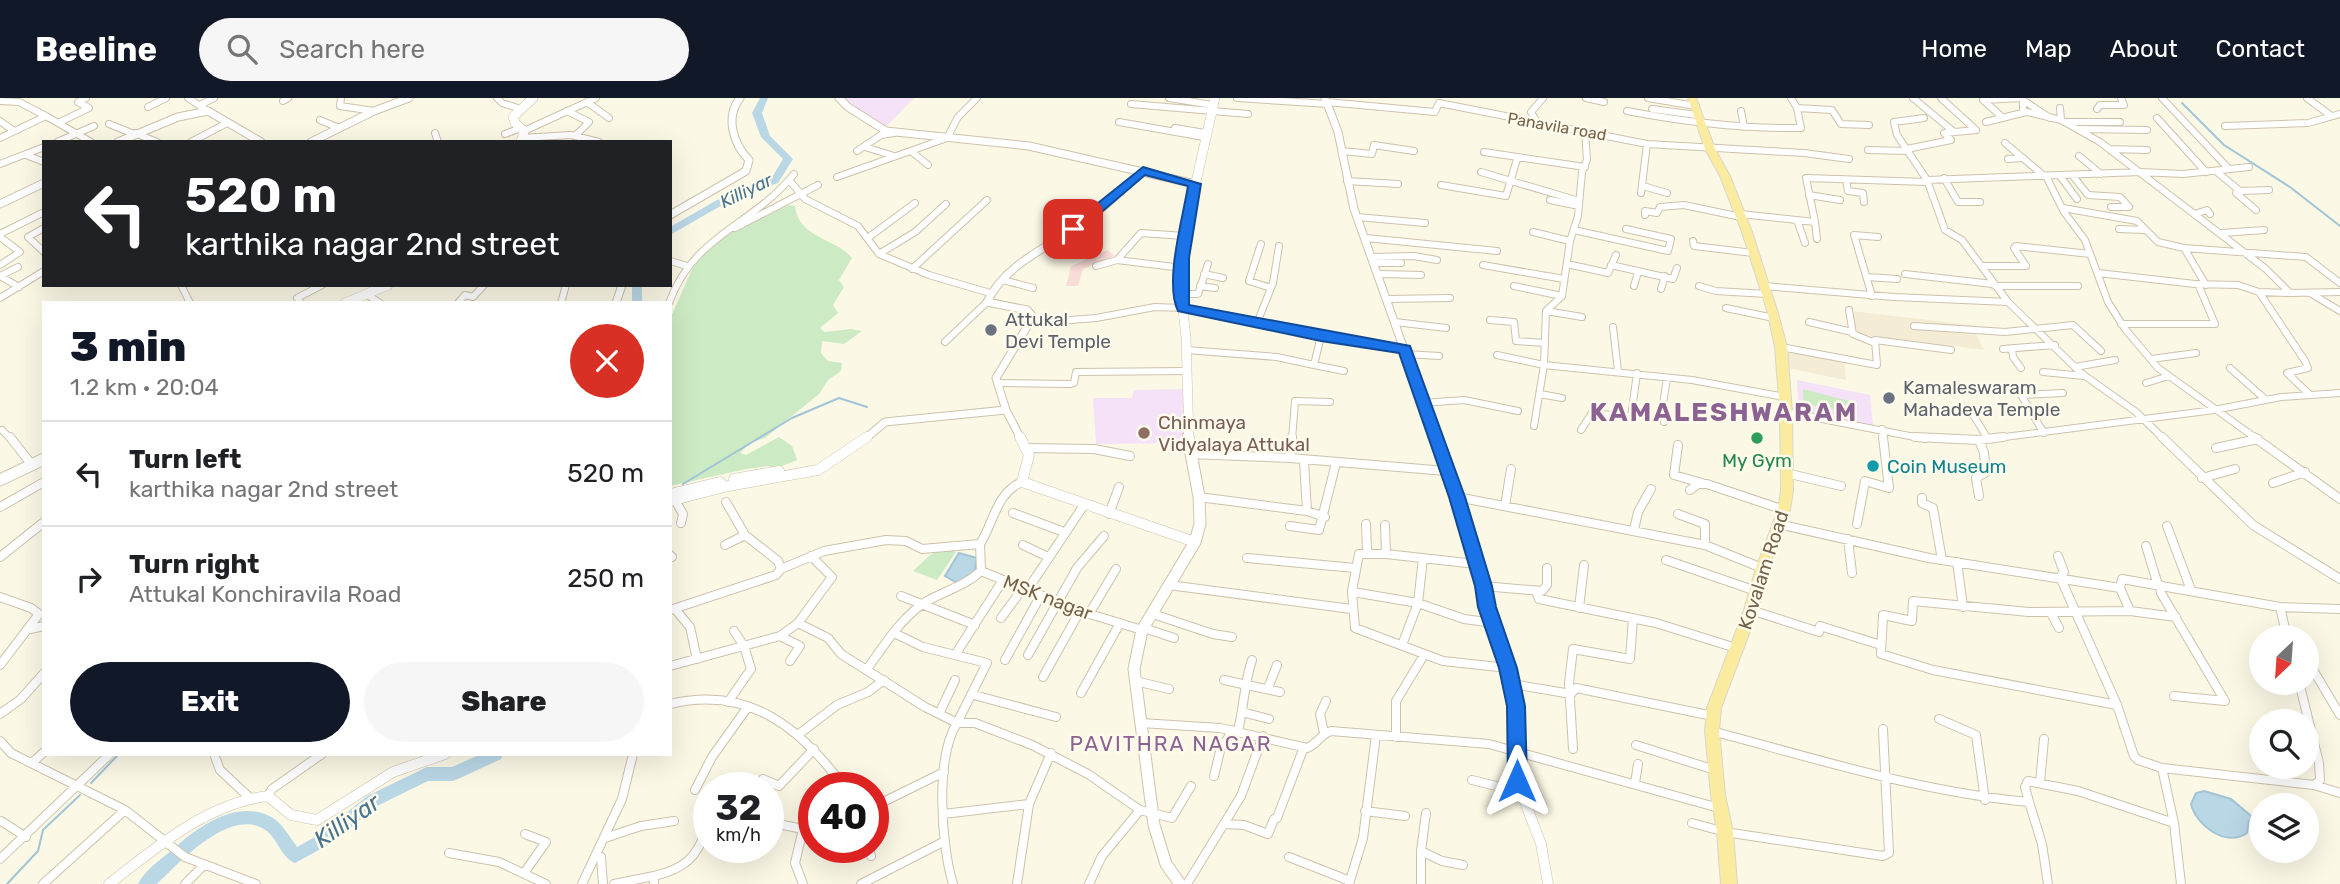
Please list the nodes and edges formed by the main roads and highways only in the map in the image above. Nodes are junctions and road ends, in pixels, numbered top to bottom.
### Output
1 (533, 98) edge
2 (1213, 105) edge
3 (1696, 111) edge
4 (522, 135) edge
5 (382, 287) edge
6 (349, 301) edge
7 (40, 463) edge
8 (0, 480) edge
9 (1180, 884) edge
10 (1729, 884) edge

1 - 4 main road
2 - 9 main road
3 - 10 main road, Kovalam Road
5 - 6 main road
7 - 8 main road

